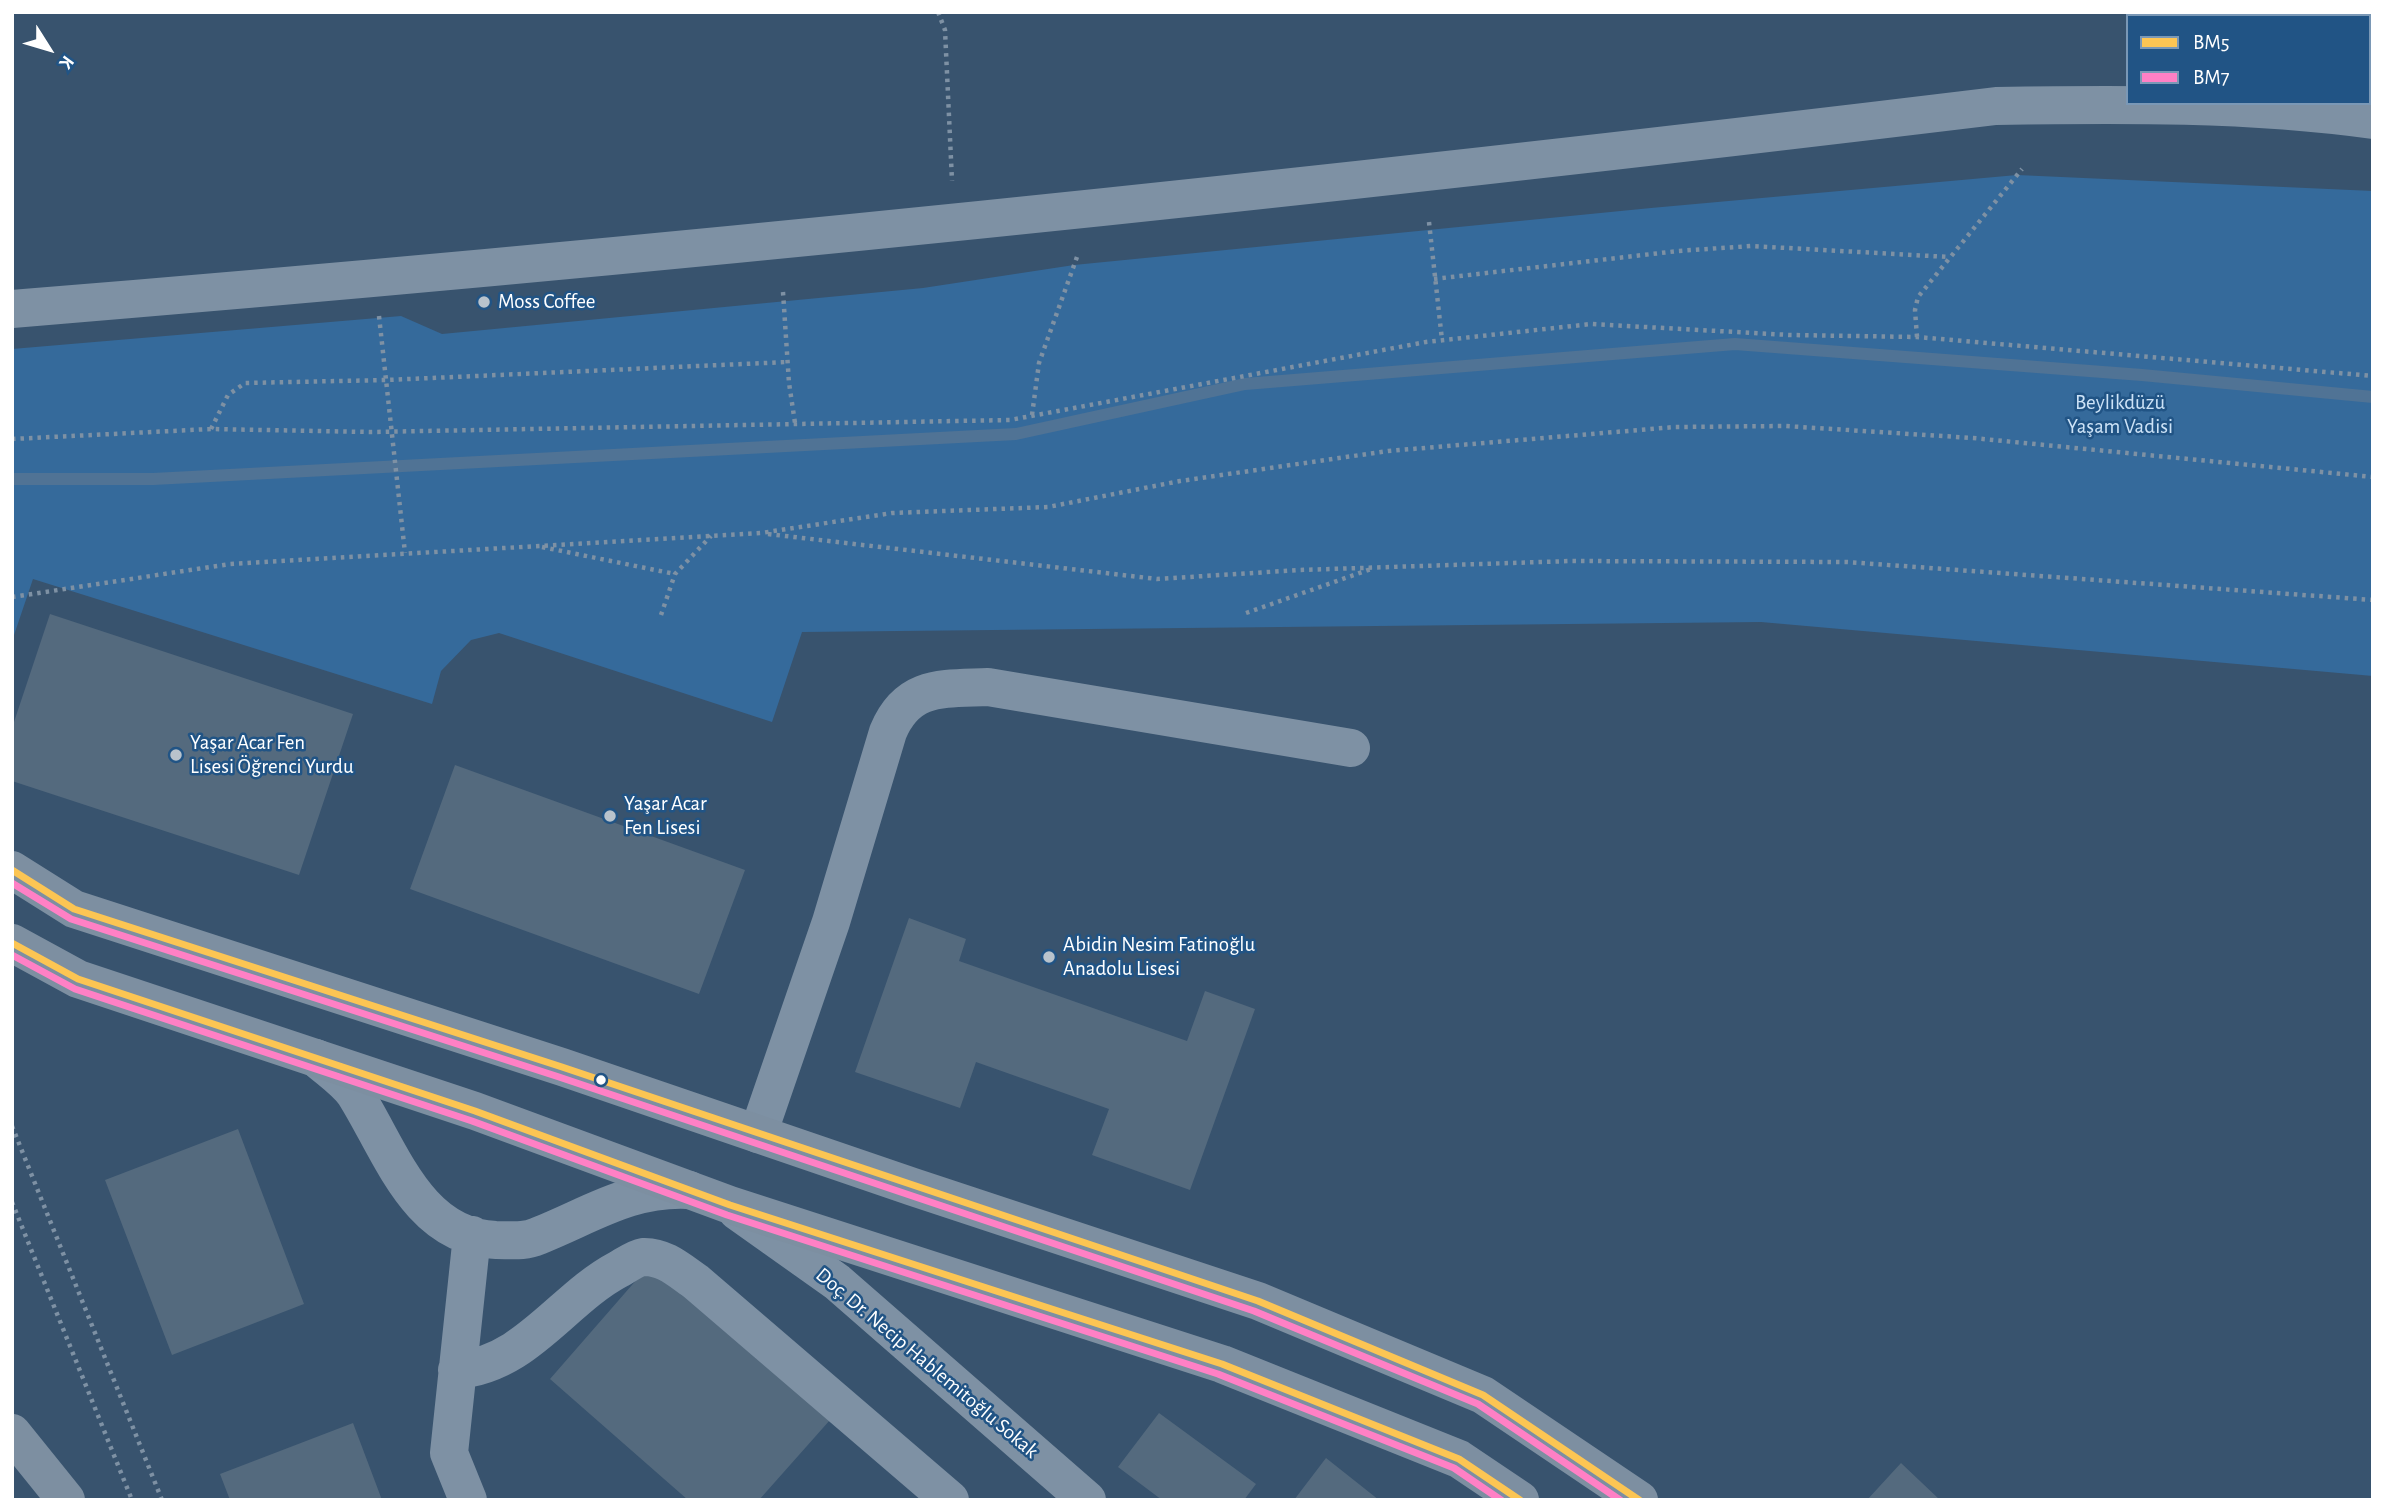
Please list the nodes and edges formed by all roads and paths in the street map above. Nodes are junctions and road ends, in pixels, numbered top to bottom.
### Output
1 (938, 12) edge
2 (2126, 104) edge
3 (2147, 105) edge
4 (2373, 120) edge
5 (2022, 169) dead end
6 (953, 185) dead end
7 (1429, 222) dead end
8 (1077, 257) dead end
9 (1950, 257) junction
10 (1434, 279) junction
11 (783, 292) dead end
12 (378, 308) dead end
13 (12, 309) edge
14 (1917, 337) junction
15 (1442, 340) junction
16 (787, 362) junction
17 (2373, 376) edge
18 (387, 380) junction
19 (1032, 415) junction
20 (795, 423) junction
21 (211, 429) junction
22 (393, 432) junction
23 (12, 439) edge
24 (2373, 477) edge
25 (761, 533) junction
26 (711, 535) junction
27 (535, 545) junction
28 (404, 553) junction
29 (1375, 567) junction
30 (675, 575) junction
31 (12, 597) edge
32 (2373, 600) edge
33 (1246, 613) dead end
34 (661, 615) dead end
35 (1351, 748) dead end
36 (12, 870) edge
37 (12, 943) edge
38 (316, 1058) junction
39 (12, 1126) edge
40 (758, 1135) junction
41 (689, 1190) junction
42 (12, 1202) edge
43 (730, 1205) junction
44 (472, 1235) junction
45 (457, 1370) junction
46 (12, 1433) edge
47 (66, 1500) edge
48 (132, 1500) edge
49 (162, 1500) edge
50 (468, 1500) edge
51 (950, 1500) edge
52 (1087, 1500) edge
53 (1520, 1500) edge
54 (1639, 1500) edge

1 - 6 path
2 - 13 street
3 - 4 street
5 - 9 path
7 - 10 path
8 - 19 path
9 - 10 path
9 - 14 path
10 - 15 path
11 - 16 path
12 - 18 path
14 - 15 path
14 - 17 path
15 - 19 path
16 - 18 path
16 - 20 path
18 - 21 path
18 - 22 path
19 - 20 path
20 - 22 path
21 - 22 path
21 - 23 path
22 - 28 path
24 - 25 path
25 - 26 path
25 - 29 path
26 - 27 path
26 - 30 path
27 - 28 path
27 - 30 path
28 - 31 path
29 - 32 path
29 - 33 path
30 - 34 path
35 - 40 street
36 - 40 main road
37 - 38 main road
38 - 41 main road
38 - 44 street
39 - 49 path
40 - 54 main road
41 - 43 main road
41 - 44 street
42 - 48 path
43 - 52 street, Doç. Dr. Necip Hablemitoğlu Sokak
43 - 53 main road
44 - 45 street
45 - 50 street
45 - 51 street
46 - 47 main road

